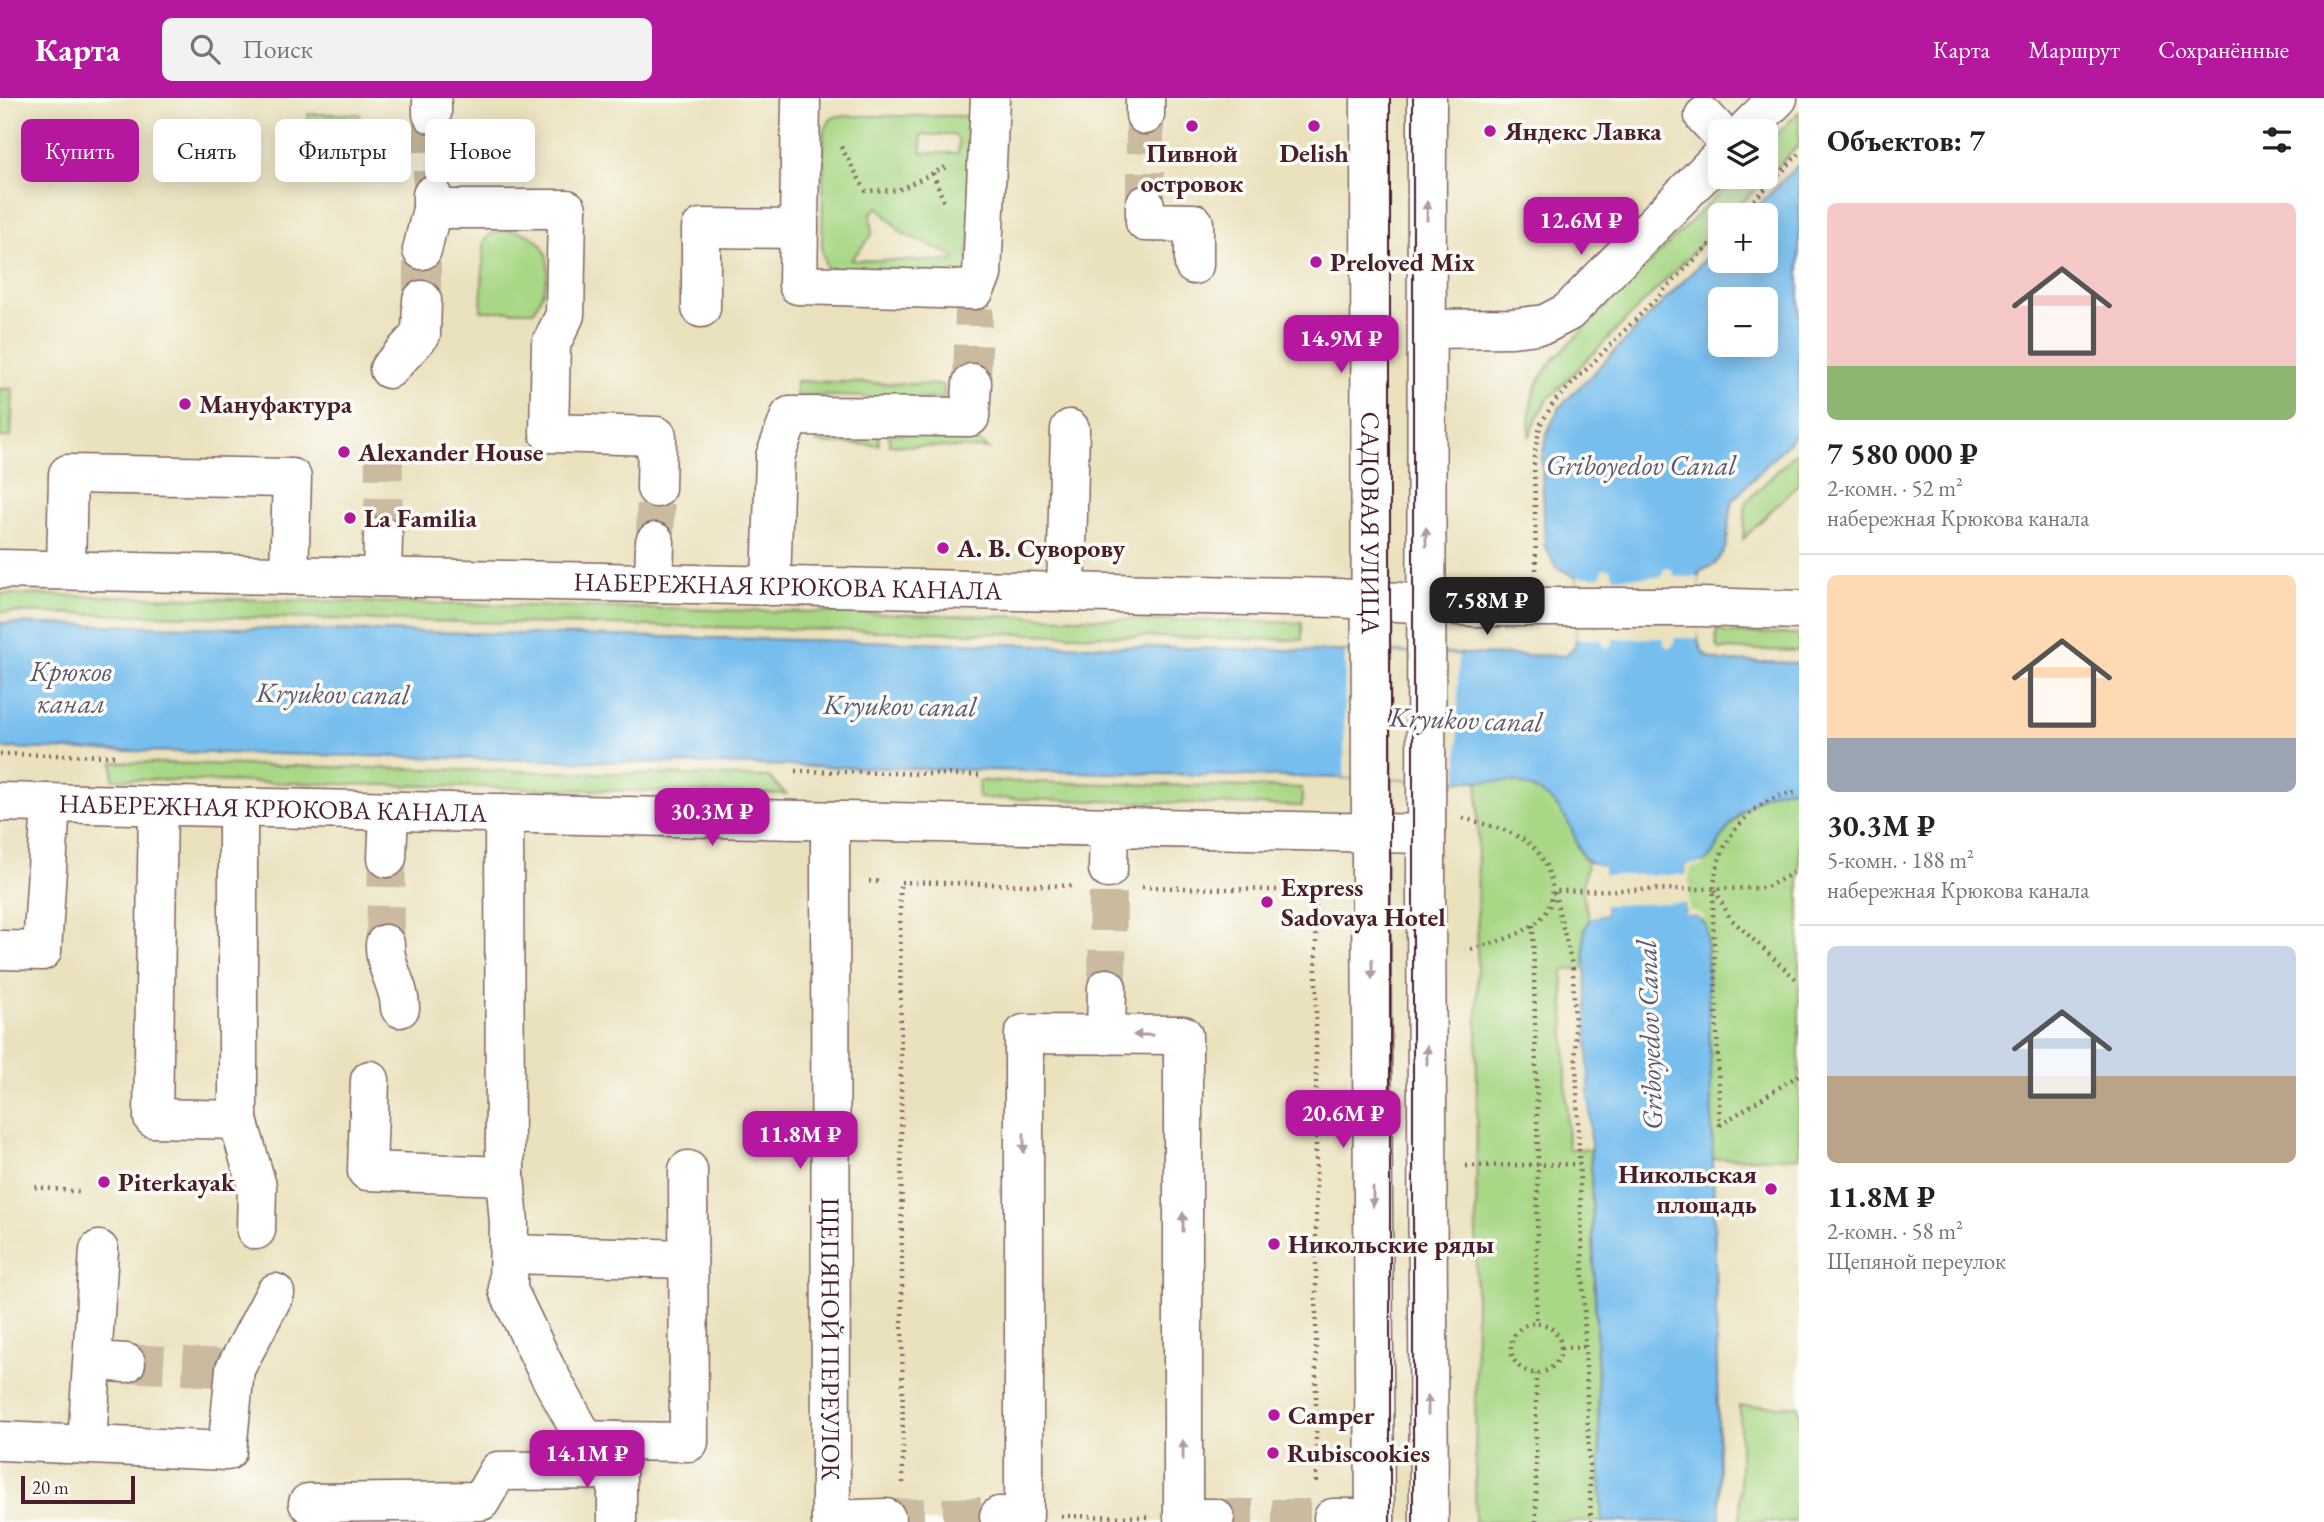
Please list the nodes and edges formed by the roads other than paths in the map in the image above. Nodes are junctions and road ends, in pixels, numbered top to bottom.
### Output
1 (990, 98) edge
2 (1370, 98) edge
3 (1427, 98) edge
4 (1778, 98) edge
5 (800, 101) dead end
6 (1757, 119) edge
7 (1708, 169) edge
8 (1145, 205) dead end
9 (799, 229) junction
10 (422, 250) tunnel mouth
11 (1194, 265) dead end
12 (422, 300) tunnel mouth
13 (701, 308) dead end
14 (1427, 329) junction
15 (389, 369) dead end
16 (972, 383) tunnel mouth
17 (1070, 429) dead end
18 (656, 488) tunnel mouth
19 (383, 536) tunnel mouth
20 (655, 542) tunnel mouth
21 (0, 569) edge
22 (66, 570) junction
23 (289, 575) junction
24 (382, 577) junction
25 (654, 583) junction
26 (771, 586) junction
27 (1066, 592) junction
28 (1371, 600) junction
29 (1426, 604) junction
30 (1799, 610) edge
31 (0, 802) edge
32 (51, 803) junction
33 (158, 806) junction
34 (238, 808) junction
35 (389, 811) junction
36 (504, 813) junction
37 (830, 821) junction
38 (1109, 827) junction
39 (1371, 833) junction
40 (1426, 834) junction
41 (387, 858) tunnel mouth
42 (1108, 881) tunnel mouth
43 (385, 944) tunnel mouth
44 (0, 950) edge
45 (1107, 988) tunnel mouth
46 (400, 1008) dead end
47 (1106, 1035) junction
48 (370, 1080) dead end
49 (238, 1120) junction
50 (688, 1170) dead end
51 (505, 1176) junction
52 (256, 1230) dead end
53 (99, 1250) dead end
54 (509, 1254) junction
55 (688, 1259) junction
56 (275, 1293) dead end
57 (0, 1441) edge
58 (87, 1444) junction
59 (617, 1456) junction
60 (309, 1503) dead end
61 (895, 1503) road end
62 (1324, 1503) road end
63 (1012, 1516) road end
64 (1199, 1518) road end
65 (1375, 1520) edge
66 (831, 1521) edge
67 (617, 1522) edge
68 (1429, 1522) edge

1 - 9 street
2 - 28 street, САДОВАЯ УЛИЦА
14 -> 3 street, САДОВАЯ УЛИЦА
4 - 6 street
5 - 9 street
7 - 14 street
8 - 11 street
9 - 13 street
10 - 18 street
12 - 15 street
29 -> 14 street, САДОВАЯ УЛИЦА
16 - 26 street
17 - 27 street
19 - 24 street
20 - 25 street
21 - 22 street, НАБЕРЕЖНАЯ КРЮКОВА КАНАЛА
22 - 23 street, НАБЕРЕЖНАЯ КРЮКОВА КАНАЛА
22 - 23 street
23 - 24 street, НАБЕРЕЖНАЯ КРЮКОВА КАНАЛА
24 - 25 street, НАБЕРЕЖНАЯ КРЮКОВА КАНАЛА
25 - 26 street, НАБЕРЕЖНАЯ КРЮКОВА КАНАЛА
26 - 27 street, НАБЕРЕЖНАЯ КРЮКОВА КАНАЛА
27 - 28 street, НАБЕРЕЖНАЯ КРЮКОВА КАНАЛА
28 - 29 street, НАБЕРЕЖНАЯ КРЮКОВА КАНАЛА
28 - 39 street, САДОВАЯ УЛИЦА
29 - 30 street, НАБЕРЕЖНАЯ КРЮКОВА КАНАЛА
29 - 40 street, САДОВАЯ УЛИЦА
31 - 32 street, НАБЕРЕЖНАЯ КРЮКОВА КАНАЛА
32 - 33 street, НАБЕРЕЖНАЯ КРЮКОВА КАНАЛА
32 - 44 street
33 - 34 street, НАБЕРЕЖНАЯ КРЮКОВА КАНАЛА
33 - 49 street
34 - 35 street, НАБЕРЕЖНАЯ КРЮКОВА КАНАЛА
34 - 49 street
35 - 36 street, НАБЕРЕЖНАЯ КРЮКОВА КАНАЛА
35 - 41 street
36 - 37 street, НАБЕРЕЖНАЯ КРЮКОВА КАНАЛА
36 - 51 street
37 - 38 street, НАБЕРЕЖНАЯ КРЮКОВА КАНАЛА
37 - 66 street, ЩЕПЯНОЙ ПЕРЕУЛОК
38 - 39 street, НАБЕРЕЖНАЯ КРЮКОВА КАНАЛА
38 - 42 street
39 - 40 street, НАБЕРЕЖНАЯ КРЮКОВА КАНАЛА
39 -> 65 street
68 -> 40 street
43 - 46 street
45 - 47 street
47 -> 63 street
64 -> 47 street
48 - 51 street
49 - 52 street
50 - 55 street
51 - 54 street
53 - 58 street
54 - 55 street
54 - 59 street
55 - 59 street
56 - 58 street
57 - 58 street
59 - 60 street
59 - 67 street
61 - 66 street
62 - 65 street

